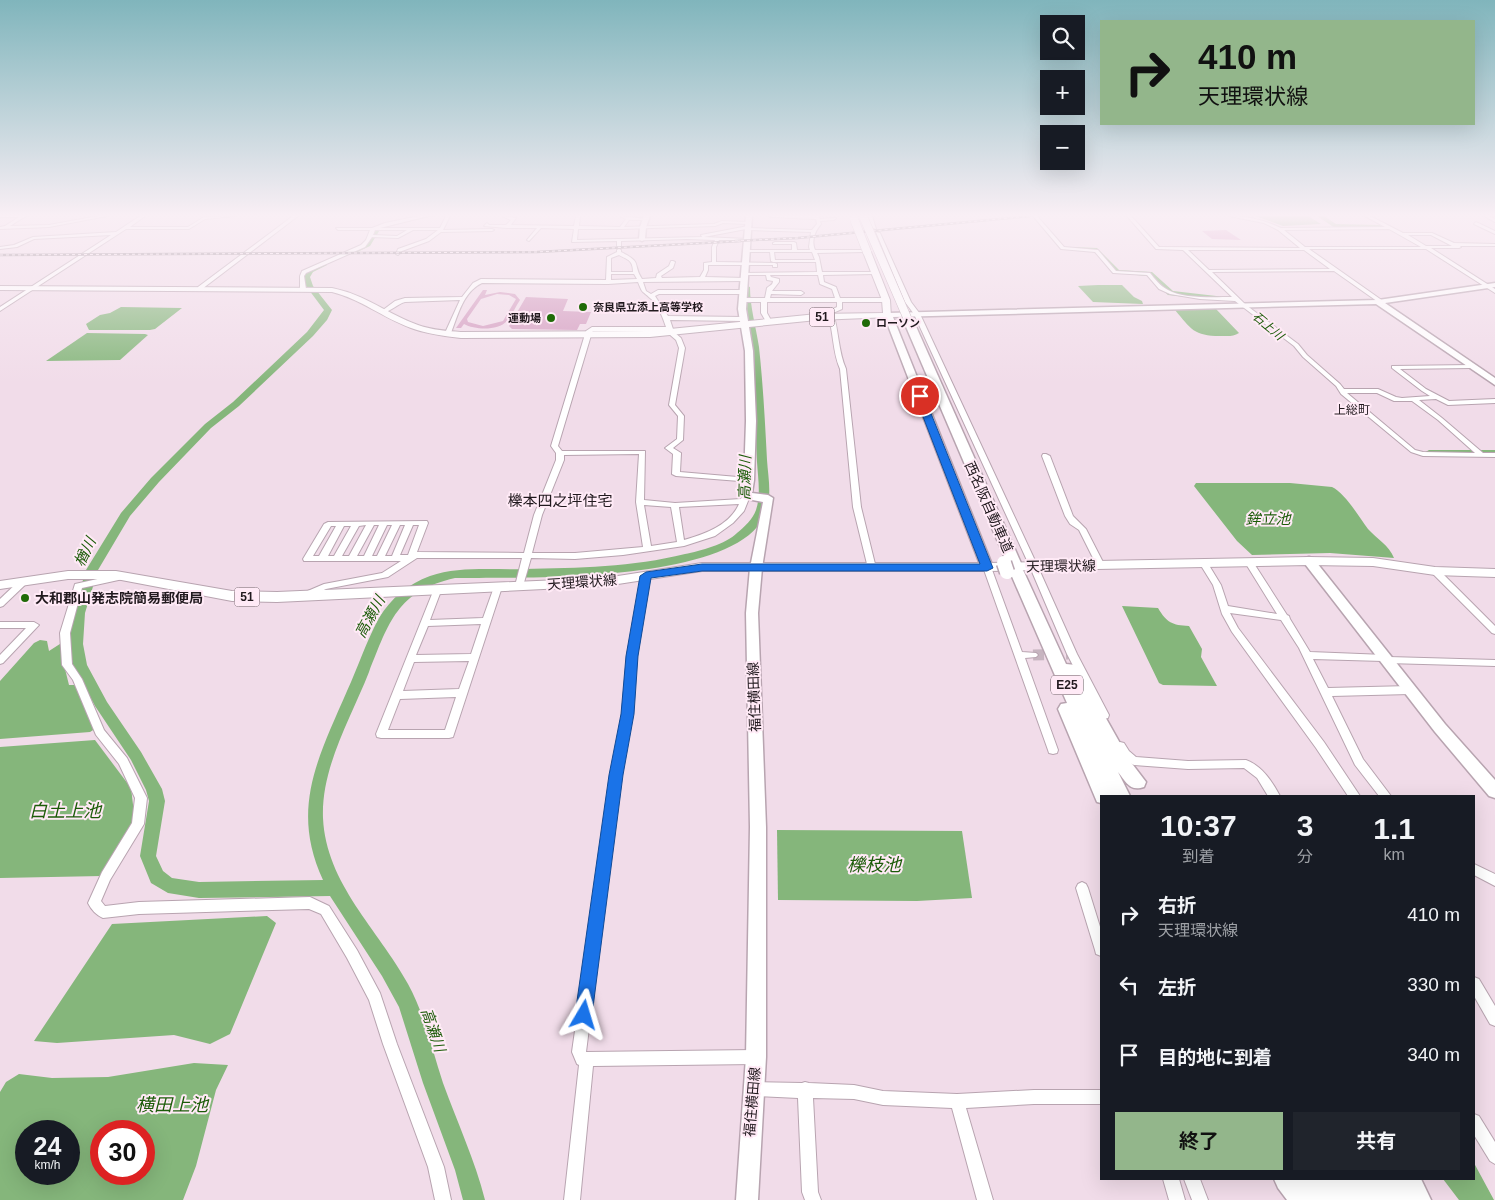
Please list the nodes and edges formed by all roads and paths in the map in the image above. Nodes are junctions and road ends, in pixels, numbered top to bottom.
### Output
1 (57, 272) edge
2 (221, 272) edge
3 (304, 272) edge
4 (635, 272) joint
5 (664, 272) edge
6 (705, 272) edge
7 (745, 272) edge
8 (820, 272) junction
9 (884, 272) edge
10 (889, 272) edge
11 (895, 272) edge
12 (1116, 272) edge
13 (1209, 272) edge
14 (1338, 272) edge
15 (1467, 272) edge
16 (609, 273) joint
17 (767, 274) junction
18 (776, 274) joint
19 (876, 274) joint
20 (745, 276) junction
21 (659, 280) junction
22 (693, 280) junction
23 (701, 280) junction
24 (608, 282) junction
25 (641, 282) junction
26 (1491, 286) edge
27 (0, 288) edge
28 (32, 288) junction
29 (200, 288) junction
30 (304, 288) junction
31 (1495, 291) edge
32 (691, 292) junction
33 (770, 292) junction
34 (801, 293) dead end
35 (650, 296) junction
36 (744, 296) junction
37 (461, 298) junction
38 (1238, 299) junction
39 (766, 300) junction
40 (821, 300) junction
41 (839, 300) junction
42 (886, 300) junction
43 (1379, 302) junction
44 (1244, 306) junction
45 (0, 309) edge
46 (384, 311) junction
47 (831, 313) junction
48 (888, 315) junction
49 (666, 318) junction
50 (910, 319) junction
51 (769, 322) junction
52 (747, 323) junction
53 (670, 331) junction
54 (448, 333) junction
55 (588, 334) junction
56 (1470, 366) junction
57 (1495, 382) edge
58 (1341, 389) junction
59 (1436, 397) junction
60 (1414, 400) junction
61 (1495, 400) edge
62 (1478, 452) junction
63 (560, 453) junction
64 (1495, 455) edge
65 (1046, 456) dead end
66 (749, 480) junction
67 (752, 497) junction
68 (640, 502) junction
69 (675, 505) junction
70 (384, 523) junction
71 (397, 523) junction
72 (410, 523) junction
73 (342, 524) junction
74 (356, 524) junction
75 (371, 524) junction
76 (681, 544) junction
77 (647, 549) junction
78 (526, 557) junction
79 (322, 558) junction
80 (336, 558) junction
81 (352, 558) junction
82 (367, 558) junction
83 (380, 558) junction
84 (395, 558) junction
85 (411, 558) junction
86 (1309, 562) junction
87 (1204, 564) junction
88 (1250, 564) junction
89 (1100, 566) junction
90 (1034, 567) junction
91 (756, 568) junction
92 (872, 568) junction
93 (987, 568) junction
94 (1011, 568) junction
95 (1435, 571) junction
96 (1495, 573) edge
97 (122, 576) junction
98 (646, 576) junction
99 (22, 582) junction
100 (0, 585) edge
101 (519, 586) junction
102 (498, 587) junction
103 (430, 591) junction
104 (1027, 595) junction
105 (304, 596) junction
106 (0, 604) edge
107 (1226, 609) junction
108 (1286, 618) junction
109 (487, 621) junction
110 (425, 623) junction
111 (0, 625) edge
112 (1495, 631) edge
113 (1018, 655) junction
114 (1033, 655) tunnel mouth
115 (1307, 655) junction
116 (475, 657) junction
117 (411, 659) junction
118 (1386, 659) junction
119 (0, 661) edge
120 (1495, 663) edge
121 (1410, 690) junction
122 (1325, 692) junction
123 (463, 693) junction
124 (397, 695) junction
125 (1053, 750) dead end
126 (1137, 782) dead end
127 (1495, 791) edge
128 (1107, 795) edge
129 (1107, 795) edge
130 (1273, 795) edge
131 (1353, 795) edge
132 (1384, 795) edge
133 (1475, 870) edge
134 (1495, 880) edge
135 (1082, 888) dead end
136 (1100, 947) edge
137 (1475, 986) edge
138 (1495, 1019) edge
139 (756, 1057) junction
140 (588, 1059) junction
141 (754, 1089) junction
142 (805, 1089) junction
143 (1100, 1097) edge
144 (957, 1101) junction
145 (1475, 1123) edge
146 (1495, 1156) edge
147 (1171, 1180) edge
148 (1192, 1180) edge
149 (1288, 1180) edge
150 (1299, 1180) edge
151 (1305, 1180) edge
152 (1317, 1180) edge
153 (1326, 1180) edge
154 (1347, 1180) edge
155 (1355, 1180) edge
156 (1363, 1180) edge
157 (1372, 1180) edge
158 (1382, 1180) edge
159 (1390, 1180) edge
160 (1398, 1180) edge
161 (1407, 1180) edge
162 (443, 1200) edge
163 (572, 1200) edge
164 (747, 1200) edge
165 (812, 1200) edge
166 (985, 1200) edge
167 (1177, 1200) edge
168 (1200, 1200) edge
169 (1304, 1200) edge
170 (1313, 1200) edge
171 (1320, 1200) edge
172 (1330, 1200) edge
173 (1339, 1200) edge
174 (1360, 1200) edge
175 (1369, 1200) edge
176 (1376, 1200) edge
177 (1385, 1200) edge
178 (1394, 1200) edge
179 (1402, 1200) edge
180 (1409, 1200) edge
181 (1418, 1200) edge

1 - 28 street
2 - 29 street
3 - 30 street
4 - 16 street
4 - 25 street
5 - 21 street
6 - 23 street
7 - 20 street, 福住横田線
8 - 18 street
8 - 19 street
8 - 41 street
9 - 50 highway, 西名阪自動車道 / E25
10 - 50 highway, 西名阪自動車道 / E25, bridge
11 - 50 street
12 - 38 street
13 - 38 street
14 - 43 street
15 - 26 street
16 - 24 street
17 - 18 street
17 - 20 street
17 - 33 street
19 - 42 main road
20 - 23 street
20 - 36 street, 福住横田線
21 - 22 street
21 - 25 street
22 - 23 street
22 - 32 street
24 - 25 street
24 - 37 street
25 - 35 street
26 - 31 street
26 - 43 street
27 - 28 main road, 51
28 - 29 main road, 51
28 - 45 street
29 - 30 main road, 51
30 - 46 main road, 51
32 - 35 street
32 - 36 street
33 - 34 street
33 - 39 street
35 - 49 street
36 - 39 street
36 - 52 street, 福住横田線
37 - 46 street
37 - 54 street
38 - 44 street
39 - 40 street
39 - 51 street
40 - 41 street
40 - 47 street
41 - 42 street
41 - 47 street
42 - 48 main road
43 - 44 street
43 - 56 street
44 - 50 street
44 - 58 street
46 - 54 main road, 51
47 - 48 main road, 51
47 - 51 main road, 51
47 - 92 street
48 - 50 street
48 - 93 street
49 - 52 street
49 - 53 street
50 - 90 street
50 - 94 highway, 西名阪自動車道 / E25
51 - 52 main road, 51
52 - 53 main road, 51
52 - 66 street, 福住横田線
53 - 55 main road, 51
53 - 66 street
54 - 55 main road, 51
55 - 63 street
56 - 57 street
56 - 59 street
58 - 60 street
58 - 62 street
59 - 60 street
59 - 61 street
60 - 62 street
62 - 64 street
63 - 68 street
63 - 78 street
65 - 89 street
66 - 67 street, 福住横田線
67 - 69 street
67 - 76 street
67 - 91 street, 福住横田線
68 - 69 street
68 - 77 street
69 - 76 street
70 - 71 street
70 - 75 street
70 - 82 street
71 - 72 street
71 - 83 street
72 - 84 street
72 - 85 street
73 - 74 street
73 - 79 street
73 - 79 street
74 - 75 street
74 - 80 street
75 - 81 street
76 - 77 street
77 - 78 street
78 - 85 street
78 - 101 street
79 - 80 street
80 - 81 street
81 - 82 street
82 - 83 street
83 - 84 street
84 - 85 street
85 - 105 street
86 - 88 main road, 天理環状線 / 51
86 - 95 main road, 天理環状線 / 51
86 - 118 street
87 - 88 main road, 天理環状線 / 51
87 - 89 main road, 天理環状線 / 51
87 - 107 street
88 - 108 street
89 - 90 main road, 天理環状線 / 51
90 - 93 main road, 天理環状線 / 51
90 - 130 street
91 - 92 main road, 天理環状線 / 51
91 - 98 main road, 天理環状線 / 51
91 - 139 street, 福住横田線
92 - 93 main road, 天理環状線 / 51
93 - 113 street
94 - 104 highway, 西名阪自動車道 / E25
94 - 128 highway, 西名阪自動車道 / E25
95 - 96 main road, 天理環状線 / 51
95 - 112 street
97 - 99 main road, 天理環状線 / 51
97 - 105 main road, 天理環状線 / 51
97 - 162 street
98 - 101 main road, 天理環状線 / 51
98 - 140 street
99 - 100 main road, 天理環状線 / 51
99 - 106 street
101 - 102 main road, 天理環状線 / 51
102 - 103 main road, 天理環状線 / 51
102 - 109 street
103 - 105 main road, 天理環状線 / 51
103 - 110 street
104 - 126 highway
104 - 129 highway, 西名阪自動車道 / E25
107 - 108 street
107 - 131 street
108 - 115 street
109 - 110 street
109 - 116 street
110 - 117 street
111 - 119 street
113 - 114 street
113 - 125 street
115 - 118 street
115 - 122 street
116 - 117 street
116 - 123 street
117 - 124 street
118 - 120 street
118 - 121 street
121 - 122 street
121 - 127 street
122 - 132 street
123 - 124 street
123 - 124 street
133 - 134 street
135 - 136 street
137 - 138 street
139 - 140 street
139 - 141 street, 福住横田線
140 - 163 street
141 - 142 street
141 - 164 street, 福住横田線
142 - 144 street
142 - 165 street
143 - 144 street
144 - 166 street
145 - 146 street
147 - 167 street
148 - 168 street
149 - 169 highway
150 - 170 highway
151 - 171 highway
152 - 172 highway
153 - 173 highway
154 - 174 highway
155 - 175 highway
156 - 176 highway
157 - 177 highway
158 - 178 highway
159 - 179 highway
160 - 180 highway
161 - 181 highway

